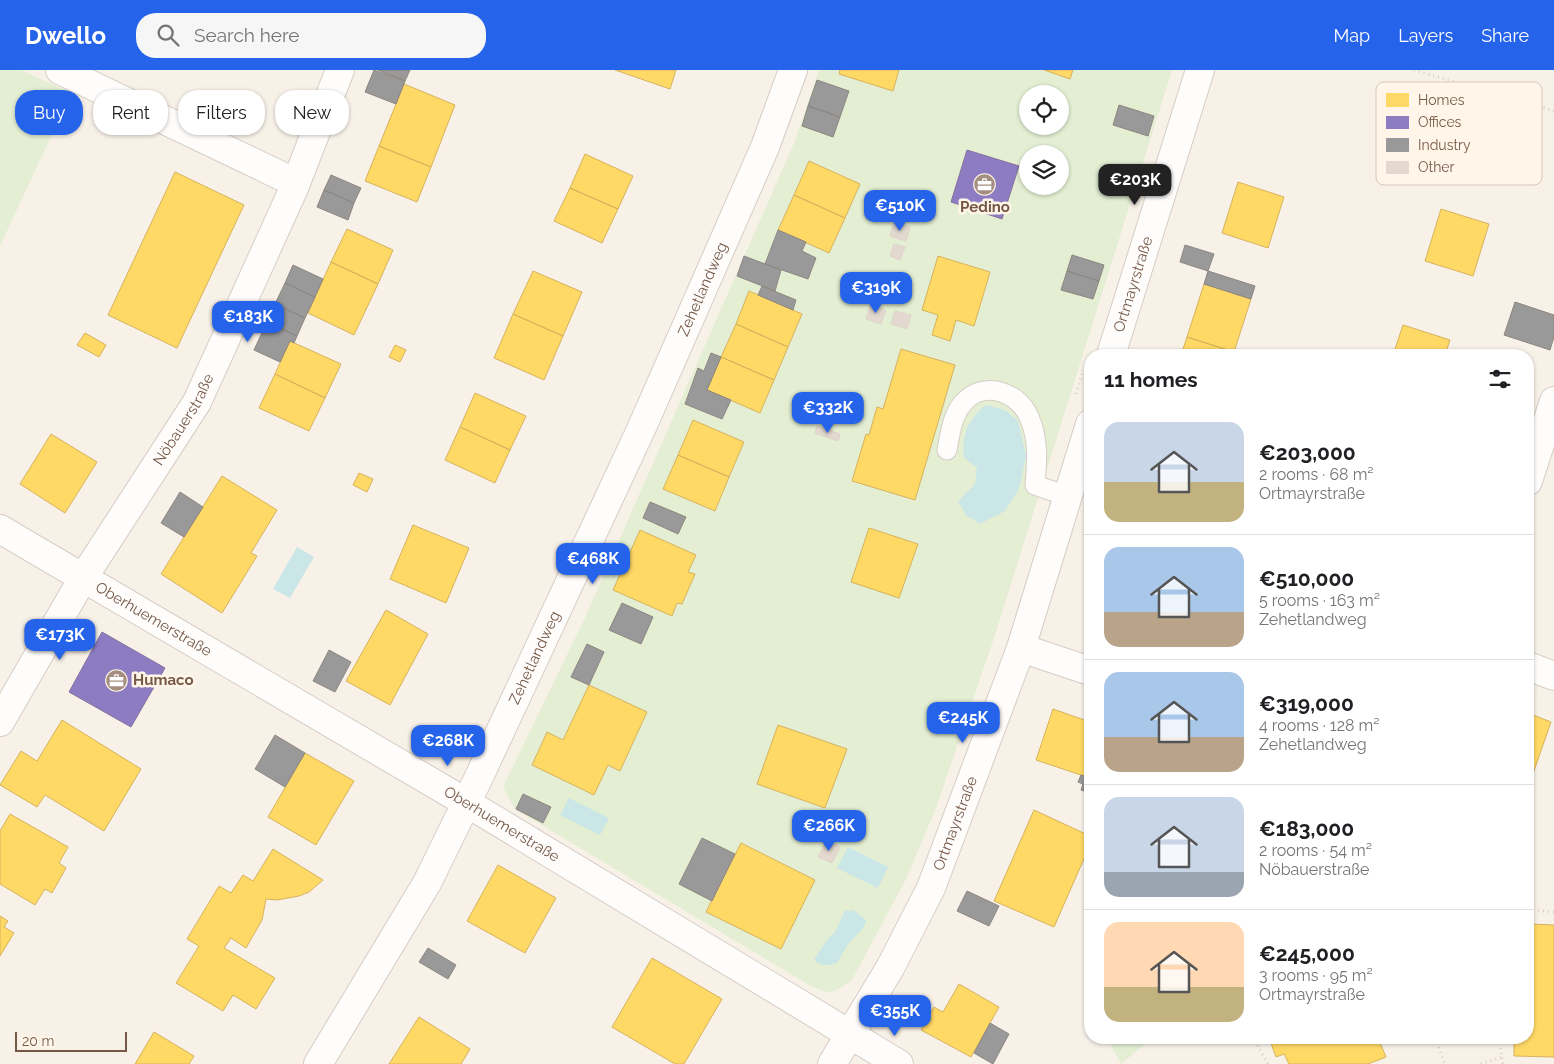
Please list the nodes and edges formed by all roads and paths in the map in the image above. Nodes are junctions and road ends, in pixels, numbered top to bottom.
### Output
1 (60, 70) edge
2 (340, 70) edge
3 (793, 70) edge
4 (1200, 70) edge
5 (1414, 70) edge
6 (1455, 82) edge
7 (1542, 107) edge
8 (1554, 111) edge
9 (296, 183) junction
10 (1114, 349) edge
11 (1084, 369) edge
12 (1554, 401) edge
13 (1073, 404) dead end
14 (1084, 443) edge
15 (947, 450) dead end
16 (1534, 463) edge
17 (1067, 496) junction
18 (0, 529) edge
19 (83, 578) junction
20 (1021, 648) junction
21 (1534, 668) edge
22 (1084, 669) edge
23 (1554, 676) edge
24 (0, 722) edge
25 (467, 802) junction
26 (1534, 911) edge
27 (1554, 912) edge
28 (850, 1035) junction
29 (1256, 1044) edge
30 (1437, 1044) edge
31 (1500, 1044) edge
32 (1502, 1056) junction
33 (318, 1064) edge
34 (832, 1064) edge
35 (898, 1064) edge
36 (1268, 1064) edge
37 (1445, 1064) edge
38 (1481, 1064) edge
39 (1503, 1064) edge

1 - 9 street
2 - 9 street, Nöbauerstraße
3 - 25 street, Zehetlandweg
4 - 10 street, Ortmayrstraße
5 - 6 path
7 - 8 path
9 - 19 street, Nöbauerstraße
11 - 13 path
12 - 16 street
14 - 17 street, Ortmayrstraße
15 - 17 lane
17 - 20 street, Ortmayrstraße
18 - 19 street, Oberhuemerstraße
19 - 24 street, Nöbauerstraße
19 - 25 street, Oberhuemerstraße
20 - 22 street
20 - 28 street, Ortmayrstraße
21 - 23 street
25 - 28 street, Oberhuemerstraße
25 - 33 street, Zehetlandweg
26 - 27 path
28 - 34 street, Ortmayrstraße
28 - 35 street, Oberhuemerstraße
29 - 36 path
30 - 37 path
31 - 32 path
32 - 38 path
32 - 39 path

